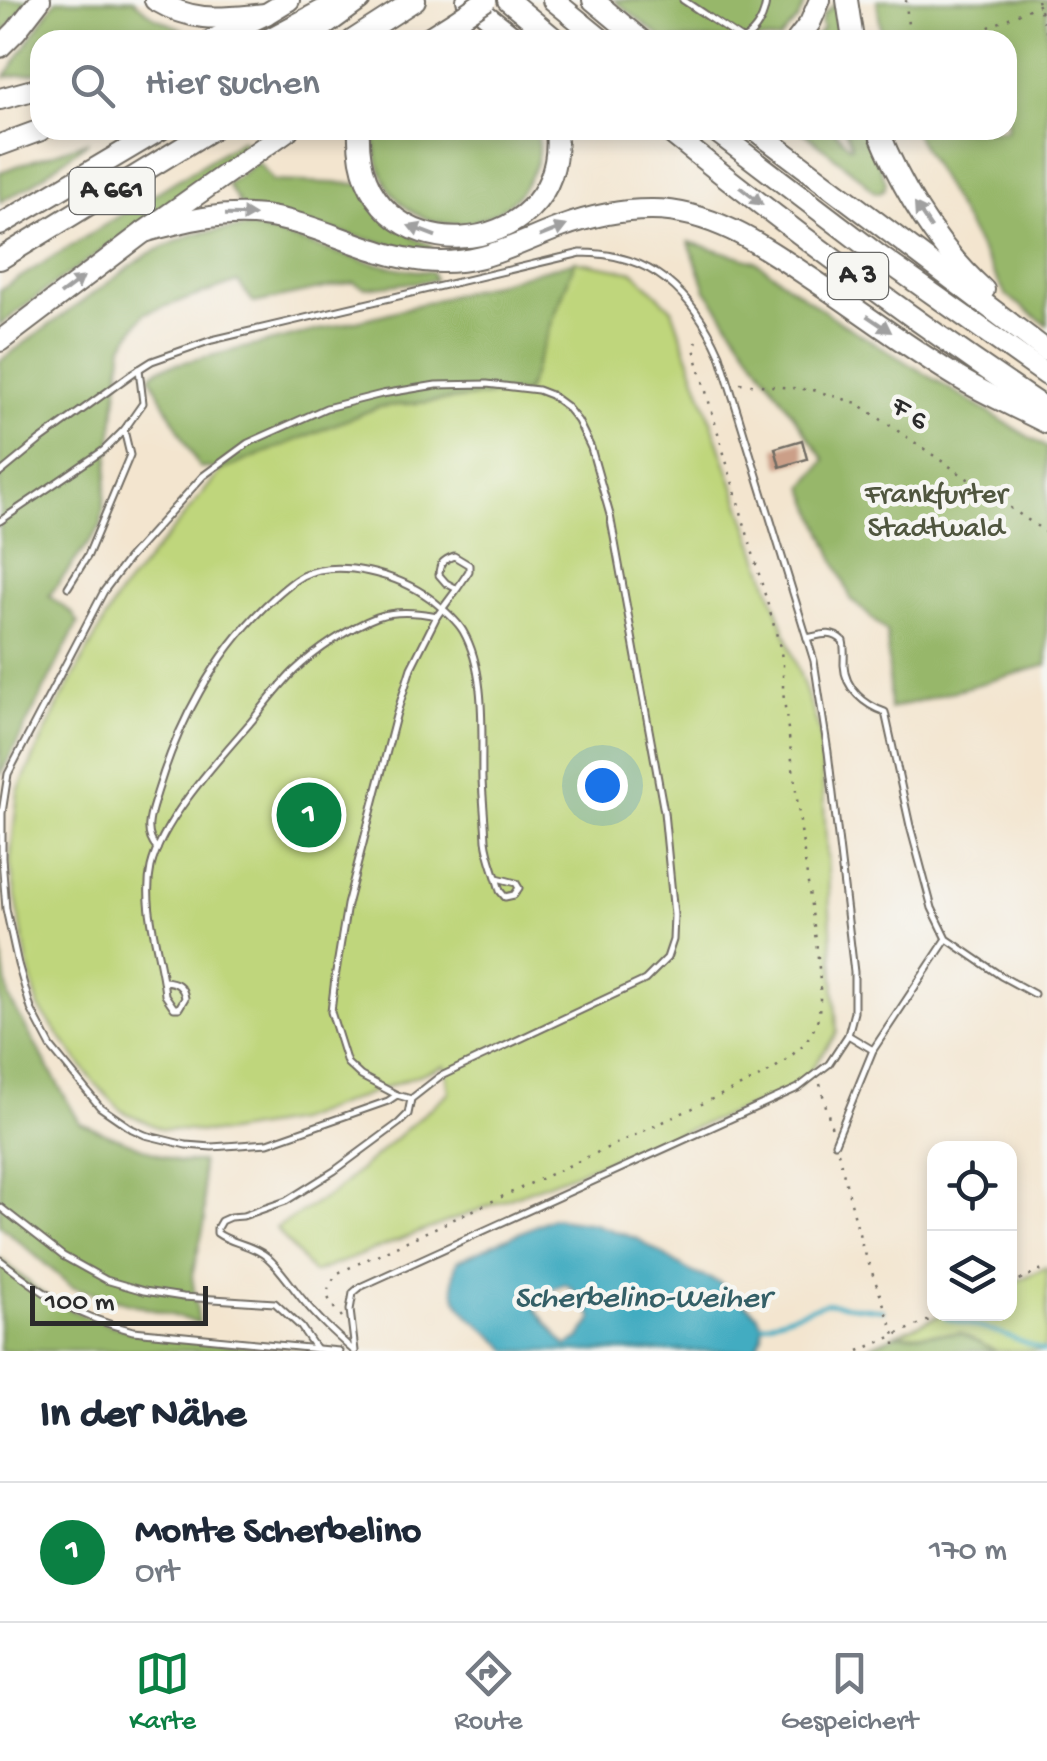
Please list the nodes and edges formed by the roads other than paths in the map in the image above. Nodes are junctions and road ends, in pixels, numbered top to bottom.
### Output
1 (40, 0) edge
2 (154, 0) edge
3 (290, 0) edge
4 (342, 0) edge
5 (360, 0) edge
6 (415, 0) edge
7 (467, 0) edge
8 (486, 0) edge
9 (508, 0) edge
10 (553, 0) edge
11 (593, 0) edge
12 (683, 0) edge
13 (766, 0) edge
14 (820, 0) edge
15 (847, 0) edge
16 (266, 14) junction
17 (233, 30) edge
18 (286, 30) edge
19 (319, 30) edge
20 (368, 30) edge
21 (441, 30) edge
22 (503, 30) edge
23 (544, 30) edge
24 (590, 30) edge
25 (631, 30) edge
26 (728, 30) edge
27 (755, 30) edge
28 (805, 30) edge
29 (851, 30) edge
30 (0, 47) edge
31 (30, 91) edge
32 (0, 99) edge
33 (30, 134) edge
34 (143, 140) edge
35 (196, 140) edge
36 (274, 140) edge
37 (358, 140) edge
38 (556, 140) edge
39 (678, 140) edge
40 (727, 140) edge
41 (768, 140) edge
42 (883, 140) edge
43 (0, 145) edge
44 (0, 225) edge
45 (144, 232) junction
46 (4, 258) edge
47 (0, 341) edge
48 (1041, 346) edge
49 (139, 369) junction
50 (1047, 375) edge
51 (1047, 410) edge
52 (1047, 423) edge
53 (124, 430) junction
54 (0, 473) edge
55 (0, 521) edge
56 (68, 587) dead end
57 (457, 589) junction
58 (439, 613) junction
59 (807, 638) junction
60 (157, 849) junction
61 (497, 878) junction
62 (947, 939) junction
63 (164, 981) junction
64 (1034, 994) dead end
65 (848, 1035) junction
66 (873, 1050) junction
67 (397, 1095) junction
68 (410, 1099) junction
69 (835, 1142) road end
70 (0, 1207) edge
71 (0, 1260) edge
72 (316, 1349) edge
73 (339, 1351) edge
74 (355, 1351) edge

1 - 30 highway
2 - 16 highway
3 - 16 highway
4 - 18 highway
5 - 19 highway
6 - 20 highway
7 - 22 highway
8 - 21 highway, bridge
9 - 23 highway
10 - 24 highway
11 - 25 highway
12 - 26 lane
13 - 27 lane
14 - 28 highway
15 - 29 highway
16 - 17 highway
31 - 32 highway
33 - 43 highway
34 - 44 highway, A 661
35 - 46 highway, A 661
36 - 45 highway
38 -> 37 highway
39 -> 51 highway, A 3
40 - 50 highway, A 3
41 - 48 highway
48 -> 42 highway
47 -> 45 highway
45 -> 52 highway
49 - 53 lane
49 - 54 lane
49 - 59 lane
53 - 55 lane
53 - 56 lane
57 - 57 lane
57 - 58 lane
58 - 60 lane
58 - 60 lane
58 - 61 lane
58 - 67 lane
59 - 62 lane
59 - 65 lane
60 - 63 lane
61 - 61 lane
62 - 64 lane
62 - 66 lane
63 - 63 lane
65 - 66 lane
65 - 74 lane
66 - 69 lane
67 - 68 lane
67 - 68 lane
68 - 74 lane
70 - 72 lane
71 - 72 lane
72 - 73 lane

